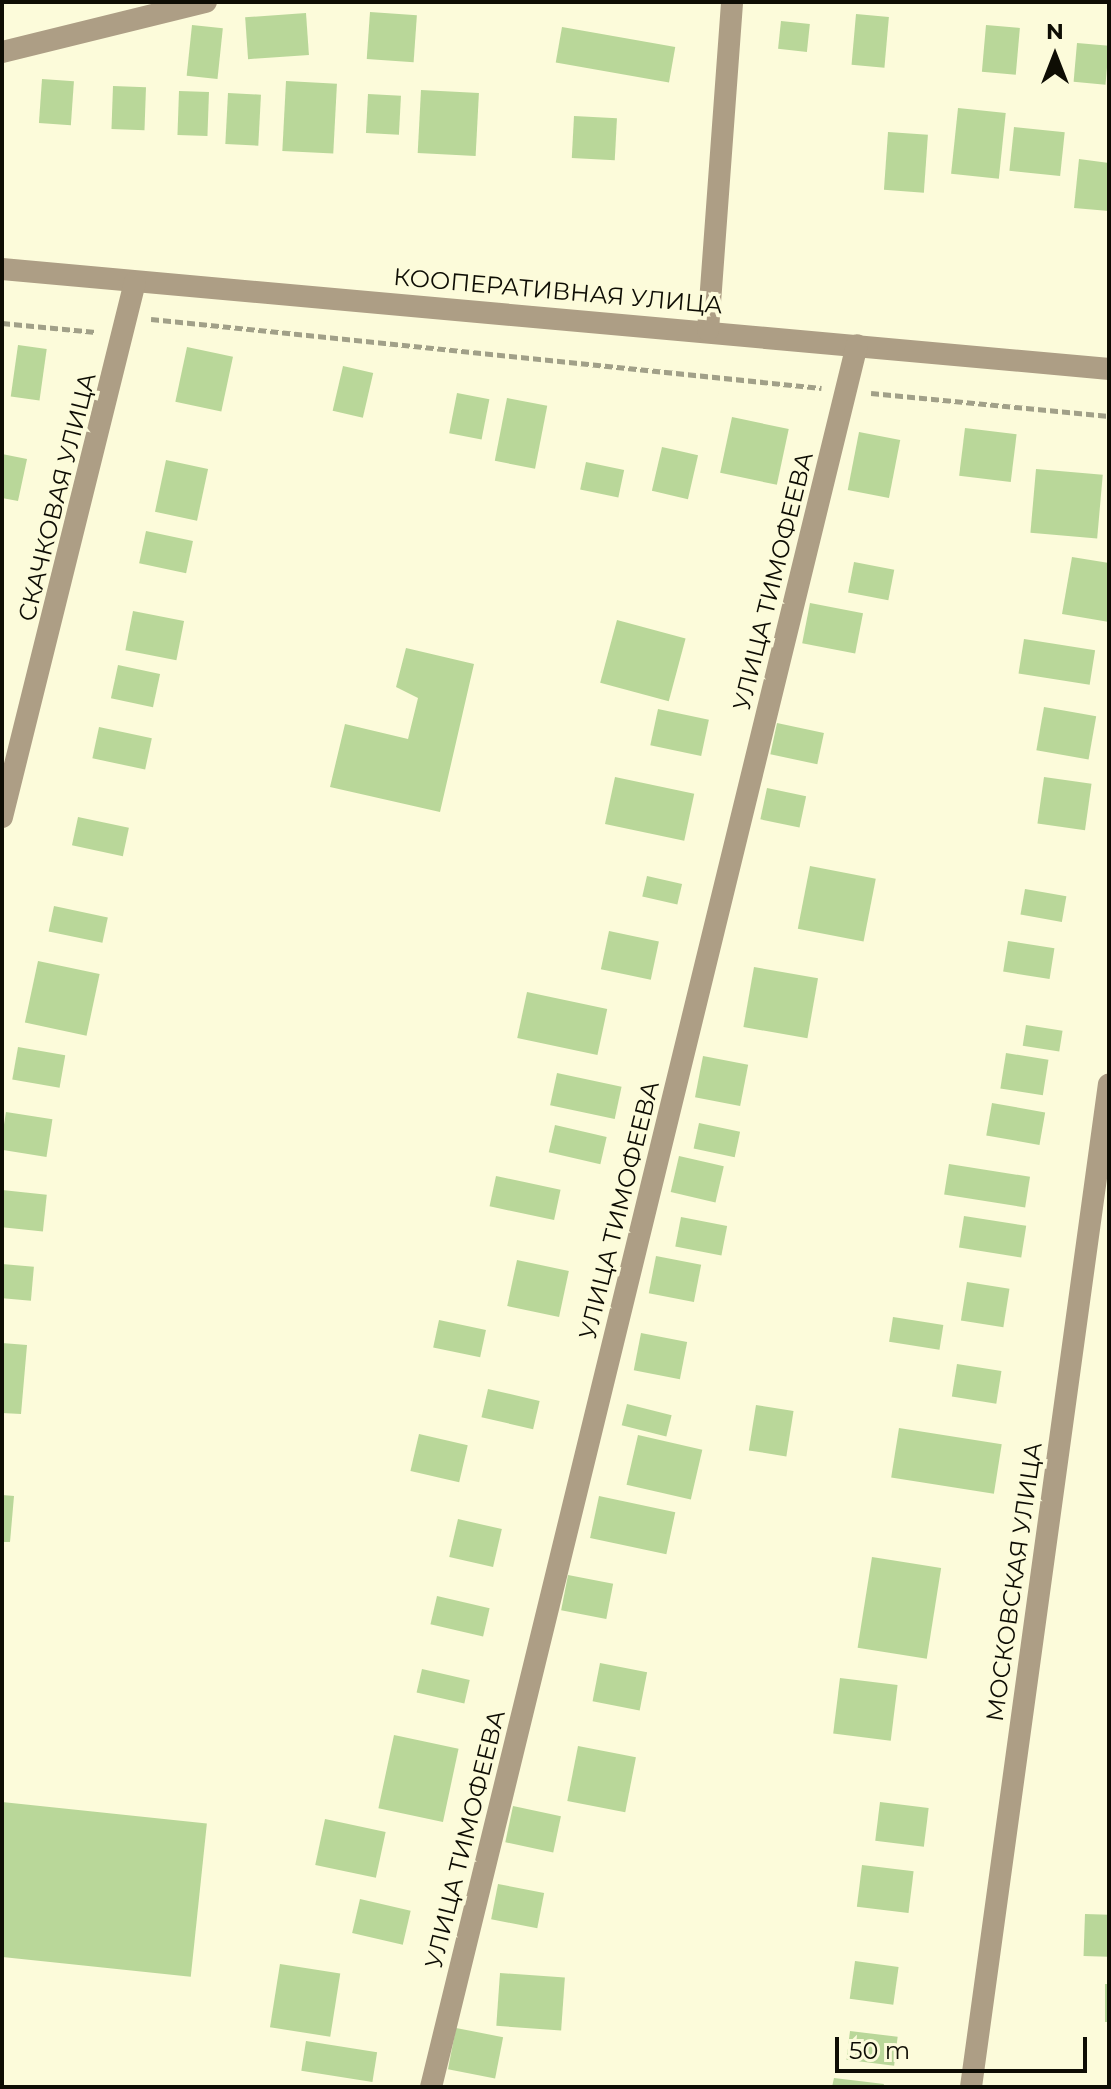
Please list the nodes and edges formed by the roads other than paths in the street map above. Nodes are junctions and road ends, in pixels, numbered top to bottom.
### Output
1 (206, 2) edge
2 (732, 2) edge
3 (2, 52) edge
4 (2, 269) edge
5 (135, 282) junction
6 (708, 330) junction
7 (857, 345) junction
8 (1109, 369) edge
9 (2, 817) edge
10 (1109, 1084) edge
11 (431, 2087) edge
12 (971, 2087) edge

1 - 3 street
2 - 6 street
4 - 5 street, КООПЕРАТИВНАЯ УЛИЦА
5 - 6 street, КООПЕРАТИВНАЯ УЛИЦА
5 - 9 street, СКАЧКОВАЯ УЛИЦА
6 - 7 street, КООПЕРАТИВНАЯ УЛИЦА
7 - 8 street, КООПЕРАТИВНАЯ УЛИЦА
7 - 11 street, УЛИЦА ТИМОФЕЕВА
10 - 12 street, МОСКОВСКАЯ УЛИЦА

